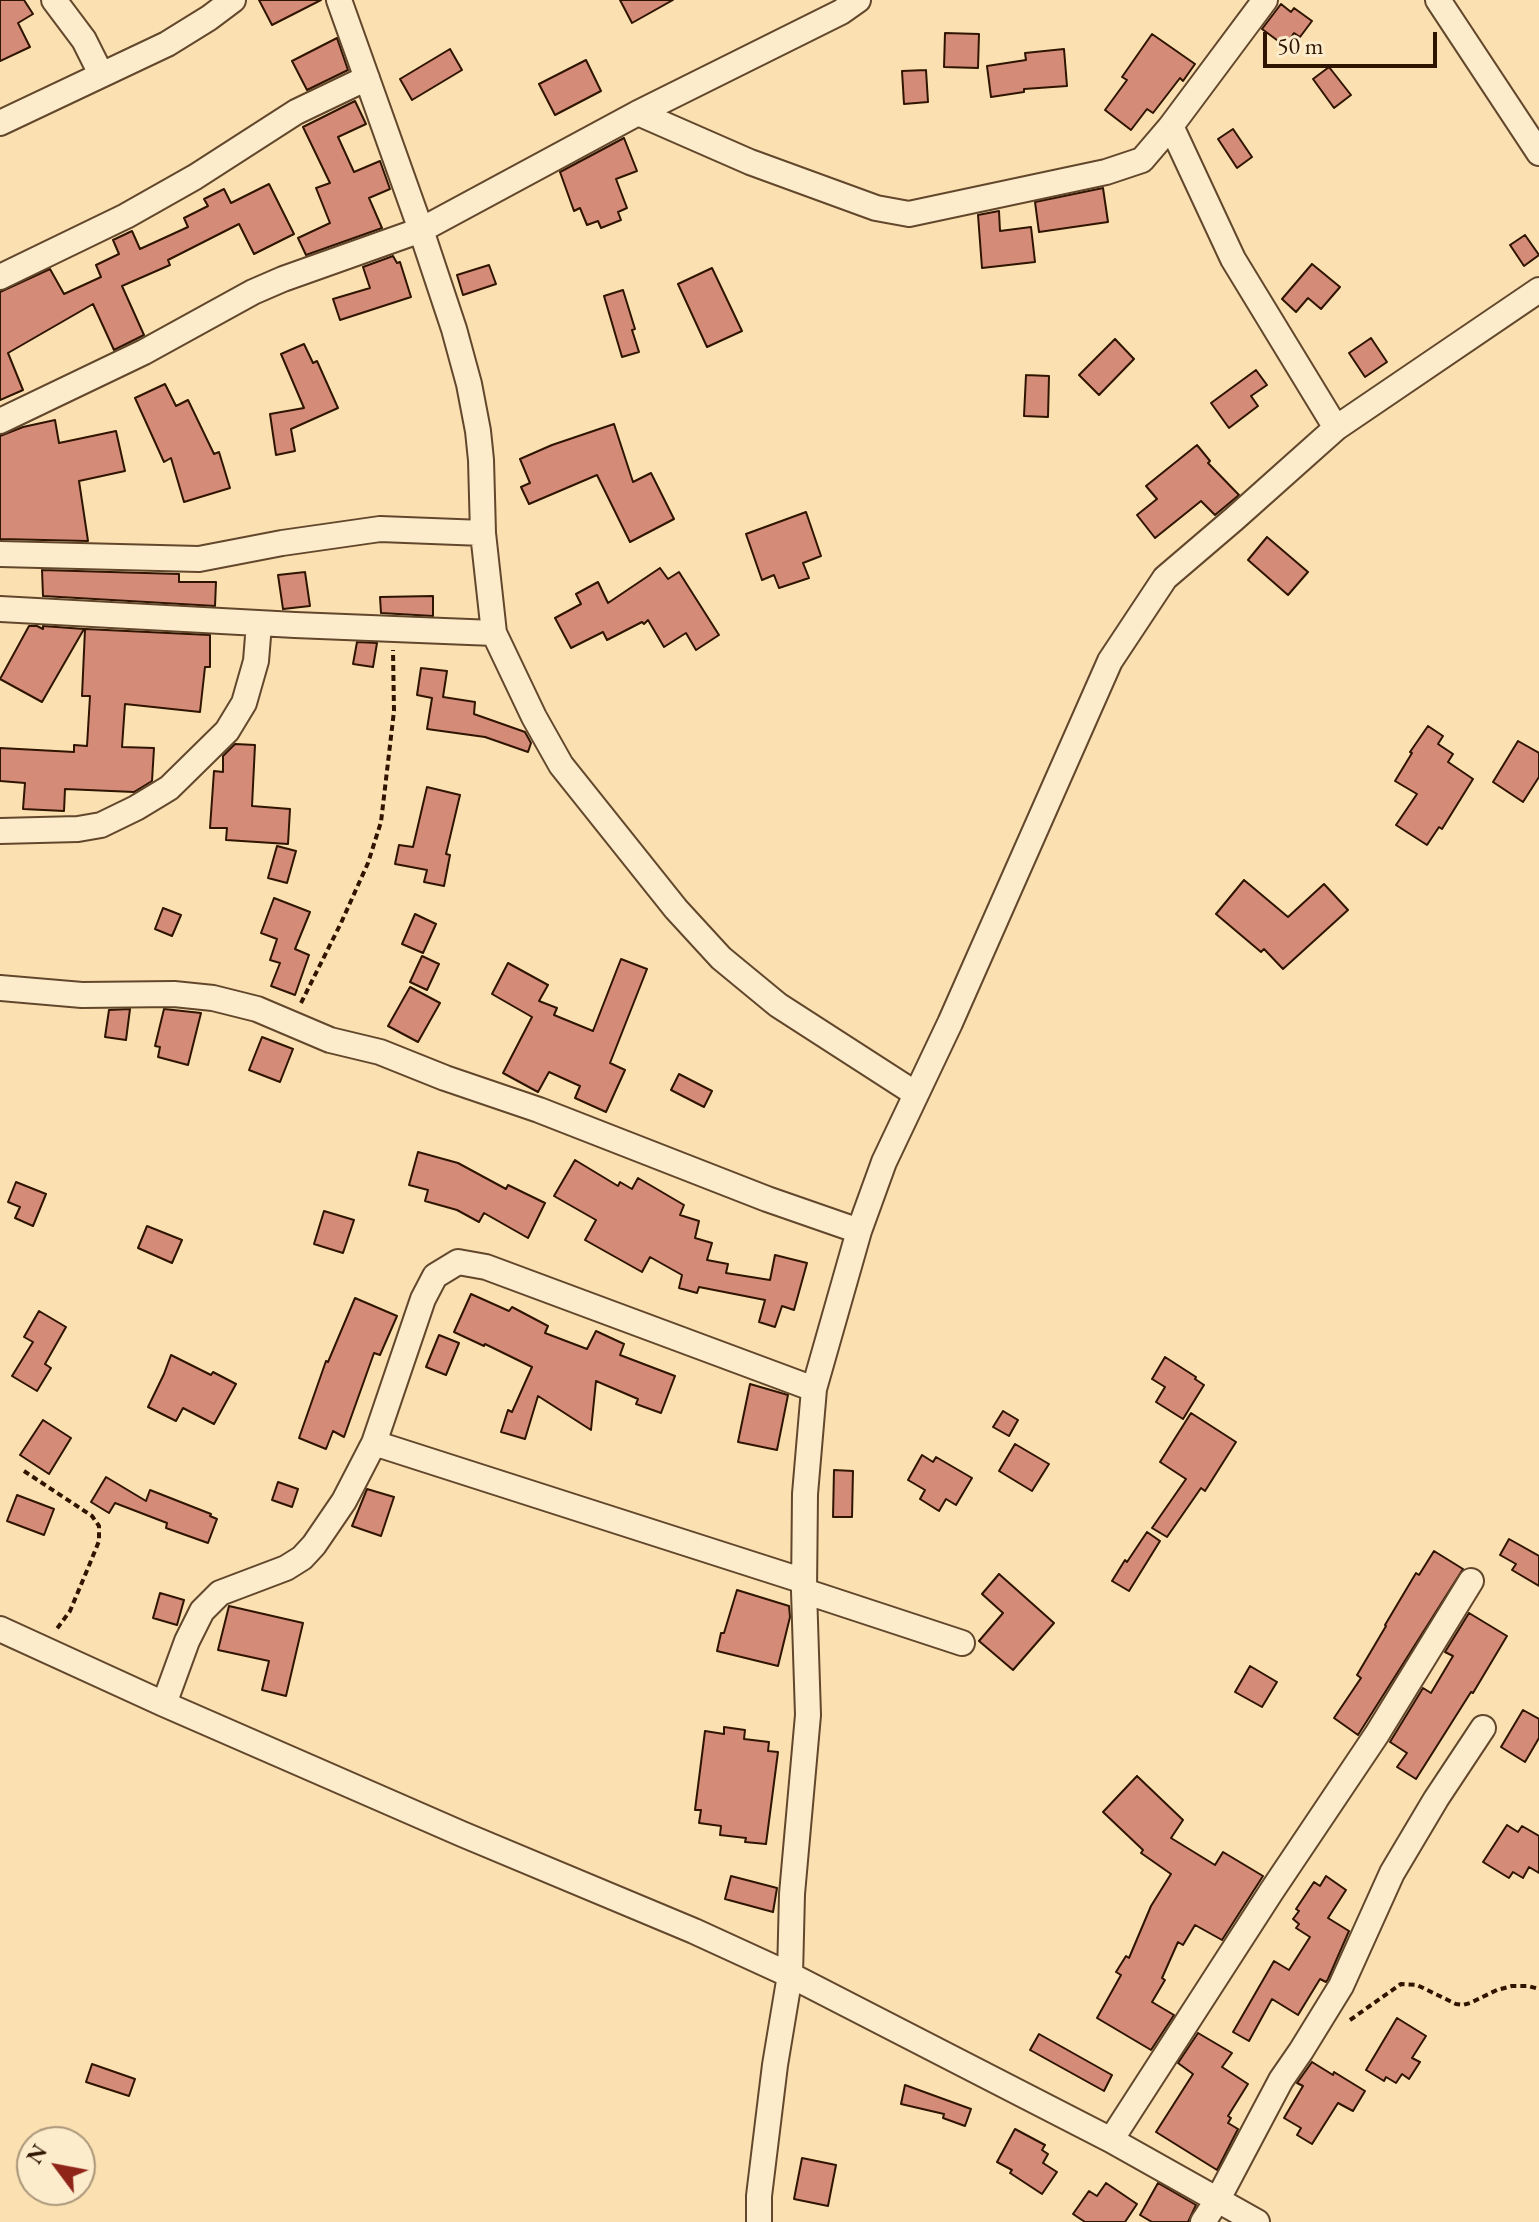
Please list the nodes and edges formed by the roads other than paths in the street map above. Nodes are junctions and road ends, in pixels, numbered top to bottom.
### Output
1 (54, 0) edge
2 (233, 0) edge
3 (339, 0) edge
4 (858, 0) edge
5 (1265, 0) edge
6 (1438, 0) edge
7 (101, 74) junction
8 (367, 78) junction
9 (638, 113) junction
10 (0, 123) edge
11 (1171, 126) junction
12 (1539, 153) edge
13 (421, 230) junction
14 (0, 277) edge
15 (1539, 290) edge
16 (0, 421) edge
17 (1336, 428) junction
18 (483, 533) junction
19 (0, 554) edge
20 (0, 609) edge
21 (259, 624) junction
22 (494, 633) junction
23 (0, 831) edge
24 (0, 988) edge
25 (916, 1094) junction
26 (859, 1231) junction
27 (814, 1389) junction
28 (374, 1443) junction
29 (1471, 1581) dead end
30 (804, 1586) junction
31 (0, 1629) edge
32 (962, 1643) dead end
33 (164, 1704) junction
34 (1483, 1728) dead end
35 (790, 1975) junction
36 (1111, 2140) junction
37 (1218, 2199) junction
38 (759, 2222) edge
39 (1203, 2222) edge
40 (1257, 2222) edge

1 - 7 street
2 - 7 street
3 - 8 street
4 - 9 street
5 - 11 street
6 - 12 street
7 - 10 street
8 - 13 street
8 - 14 street
9 - 11 street
9 - 13 street
11 - 17 street
13 - 16 street
13 - 18 street
15 - 17 street
17 - 25 street
18 - 19 street
18 - 22 street
20 - 21 street
21 - 22 street
21 - 23 street
22 - 25 street
24 - 26 street
25 - 26 street
26 - 27 street
27 - 28 street
27 - 30 street
28 - 30 street
28 - 33 street
29 - 36 street
30 - 32 street
30 - 35 street
31 - 33 street
33 - 35 street
34 - 37 street
35 - 36 street
35 - 38 street
36 - 37 street
37 - 39 street
37 - 40 street

